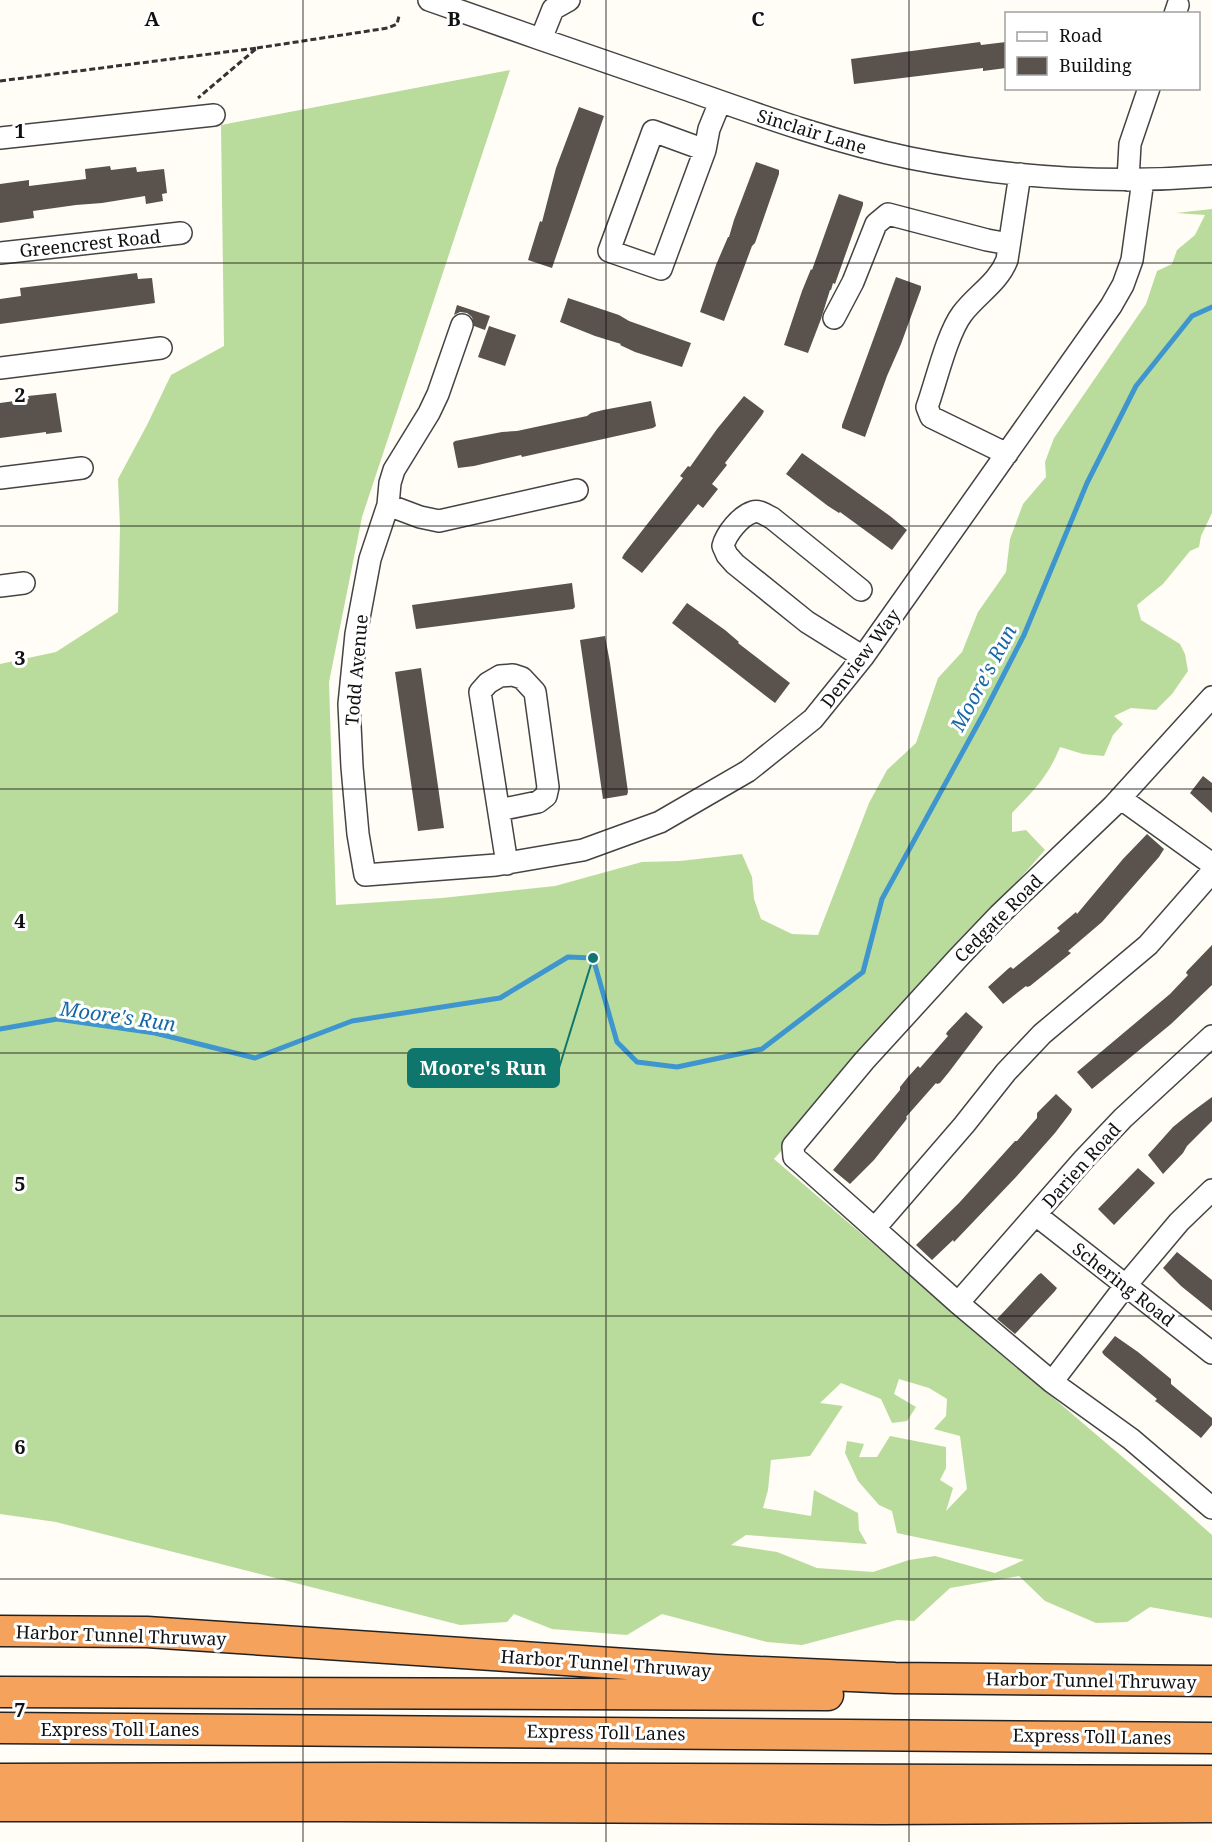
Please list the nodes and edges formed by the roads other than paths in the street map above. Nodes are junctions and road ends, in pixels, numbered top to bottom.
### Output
1 (429, 0) edge
2 (569, 0) edge
3 (541, 39) junction
4 (1148, 90) edge
5 (720, 102) junction
6 (214, 115) dead end
7 (0, 138) edge
8 (705, 150) junction
9 (1020, 174) junction
10 (1212, 176) edge
11 (1136, 180) junction
12 (181, 233) dead end
13 (1009, 244) junction
14 (0, 254) edge
15 (834, 318) dead end
16 (462, 325) dead end
17 (161, 348) dead end
18 (0, 368) edge
19 (1007, 454) junction
20 (82, 468) dead end
21 (0, 478) edge
22 (577, 490) dead end
23 (388, 505) junction
24 (24, 583) dead end
25 (0, 586) edge
26 (861, 590) dead end
27 (863, 657) junction
28 (1210, 704) edge
29 (1120, 798) junction
30 (498, 810) junction
31 (507, 864) junction
32 (1212, 864) edge
33 (1212, 872) edge
34 (364, 875) joint
35 (1212, 1036) edge
36 (1209, 1199) edge
37 (1036, 1215) junction
38 (875, 1228) junction
39 (1126, 1285) junction
40 (958, 1303) junction
41 (1212, 1353) edge
42 (1052, 1382) junction
43 (1212, 1508) edge
44 (0, 1631) edge
45 (1212, 1682) edge
46 (0, 1692) edge
47 (1212, 1699) edge
48 (0, 1728) edge
49 (1212, 1738) edge
50 (0, 1760) edge
51 (1212, 1763) edge
52 (148, 1770) junction
53 (0, 1779) edge
54 (1212, 1781) edge
55 (0, 1806) edge
56 (1212, 1807) edge

1 - 3 street, Sinclair Lane
2 - 3 street
3 - 5 street, Sinclair Lane
4 - 11 street, Denview Way
5 - 8 street
5 - 9 street, Sinclair Lane
6 - 7 street
8 - 8 street
9 - 11 street, Sinclair Lane
9 - 13 street
10 - 11 street, Sinclair Lane
11 - 19 street, Denview Way
12 - 14 street, Greencrest Road
13 - 15 street
13 - 19 street
16 - 23 street, Todd Avenue
17 - 18 street
19 - 27 street, Denview Way
20 - 21 street
22 - 23 street
23 - 34 street, Todd Avenue
24 - 25 street
26 - 27 street
27 - 31 street, Denview Way
28 - 29 street, Cedgate Road
29 - 32 street
29 - 38 street, Cedgate Road
30 - 30 street
30 - 31 street
31 - 34 street, Denview Way
33 - 38 street
35 - 37 street, Darien Road
36 - 39 street
37 - 39 street, Schering Road
37 - 40 street, Darien Road
38 - 40 street
39 - 41 street, Schering Road
39 - 42 street
40 - 42 street
42 - 43 street
44 - 45 highway, Harbor Tunnel Thruway
46 - 47 highway
48 - 49 highway, Express Toll Lanes
50 - 52 highway, Express Toll Lanes
51 - 52 highway, Express Toll Lanes
52 - 53 highway, Express Toll Lanes
52 - 54 highway, Express Toll Lanes
55 - 56 highway

